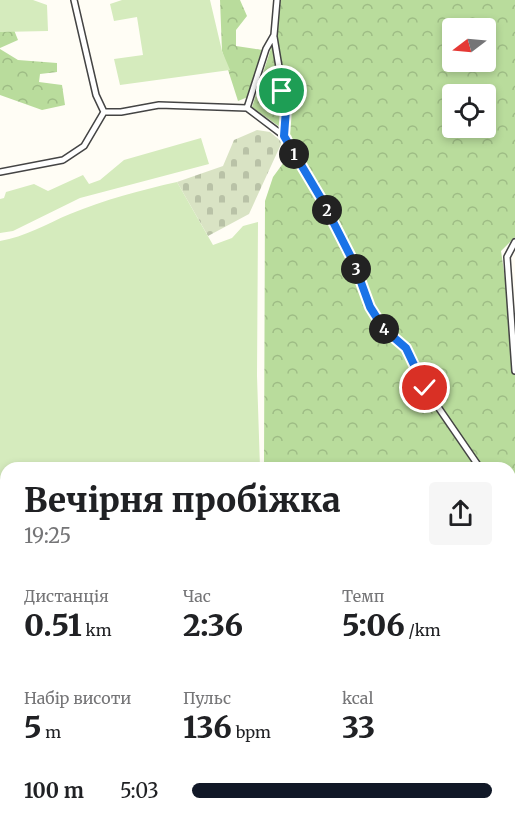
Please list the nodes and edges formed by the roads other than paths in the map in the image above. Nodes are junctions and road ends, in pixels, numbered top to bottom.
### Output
1 (74, 0) edge
2 (277, 0) edge
3 (274, 35) junction
4 (247, 108) junction
5 (104, 112) junction
6 (284, 136) junction
7 (0, 172) edge
8 (515, 242) edge
9 (515, 369) edge
10 (476, 462) edge

1 - 5 street
2 - 3 street
3 - 4 street
3 - 6 street
4 - 5 street
4 - 6 street
5 - 7 street
6 - 10 street
8 - 9 street

